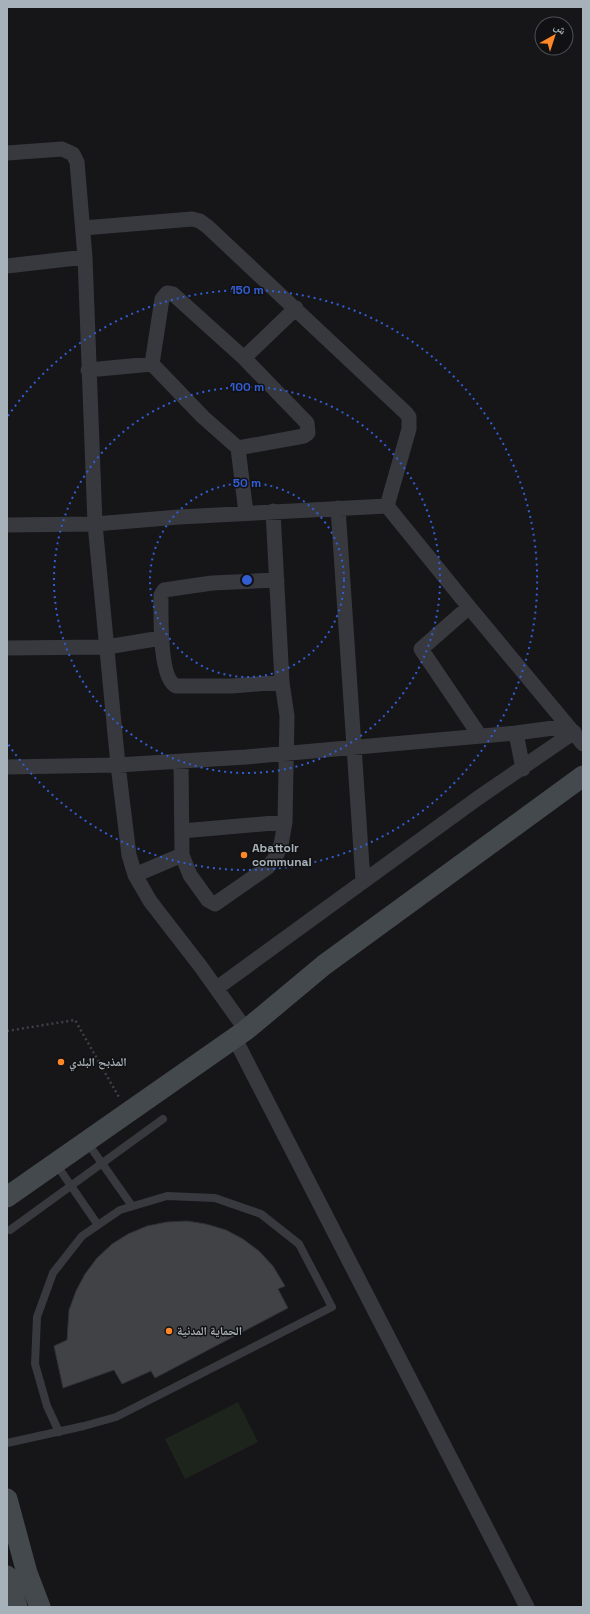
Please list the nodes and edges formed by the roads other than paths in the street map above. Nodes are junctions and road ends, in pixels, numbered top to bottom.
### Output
1 (7, 153) edge
2 (83, 228) junction
3 (85, 257) junction
4 (7, 266) edge
5 (296, 308) junction
6 (244, 358) junction
7 (152, 364) junction
8 (88, 370) junction
9 (238, 448) junction
10 (387, 506) junction
11 (338, 508) junction
12 (273, 511) junction
13 (246, 513) junction
14 (95, 524) junction
15 (7, 525) edge
16 (277, 580) junction
17 (468, 607) junction
18 (161, 638) junction
19 (107, 647) junction
20 (7, 648) edge
21 (282, 682) junction
22 (516, 733) junction
23 (575, 734) edge
24 (480, 736) junction
25 (354, 748) junction
26 (287, 754) junction
27 (181, 762) junction
28 (118, 765) junction
29 (7, 767) edge
30 (523, 769) junction
31 (583, 776) edge
32 (285, 822) junction
33 (182, 831) junction
34 (182, 855) junction
35 (135, 875) junction
36 (363, 881) junction
37 (217, 988) junction
38 (240, 1034) junction
39 (163, 1119) dead end
40 (87, 1142) junction
41 (56, 1164) junction
42 (102, 1164) junction
43 (30, 1182) junction
44 (71, 1186) junction
45 (7, 1197) edge
46 (7, 1206) edge
47 (132, 1206) junction
48 (98, 1225) junction
49 (10, 1230) dead end
50 (59, 1432) junction
51 (7, 1443) edge
52 (7, 1499) edge
53 (7, 1576) edge
54 (17, 1607) edge
55 (40, 1607) edge
56 (527, 1607) edge

1 - 2 street
2 - 3 street
2 - 5 street
3 - 4 street
3 - 8 street
5 - 6 street
5 - 10 street
6 - 7 street
6 - 9 street
7 - 8 street
7 - 9 street
8 - 14 street
9 - 13 street
10 - 11 street
10 - 17 street
11 - 12 street
11 - 25 street
12 - 13 street
12 - 16 street
13 - 14 street
14 - 15 street
14 - 19 street
16 - 18 street
16 - 21 street
17 - 23 street
17 - 24 street
18 - 19 street
18 - 21 street
19 - 20 street
19 - 28 street
21 - 26 street
22 - 23 street
22 - 24 street
22 - 30 street
23 - 30 street
24 - 25 street
25 - 26 street
25 - 36 street
26 - 27 street
26 - 32 street
27 - 28 street
27 - 33 street
28 - 29 street
28 - 35 street
30 - 36 street
31 - 38 main road
32 - 33 street
32 - 34 street
33 - 34 street
34 - 35 street
35 - 37 street
36 - 37 street
37 - 38 street
38 - 40 main road
38 - 56 street
39 - 42 lane
40 - 41 main road
40 - 42 lane
41 - 43 main road
41 - 44 lane
42 - 44 lane
42 - 47 lane
43 - 45 main road
43 - 46 main road
44 - 48 lane
44 - 49 lane
47 - 48 lane
47 - 50 lane
48 - 50 lane
50 - 51 lane
52 - 55 main road
53 - 54 main road

